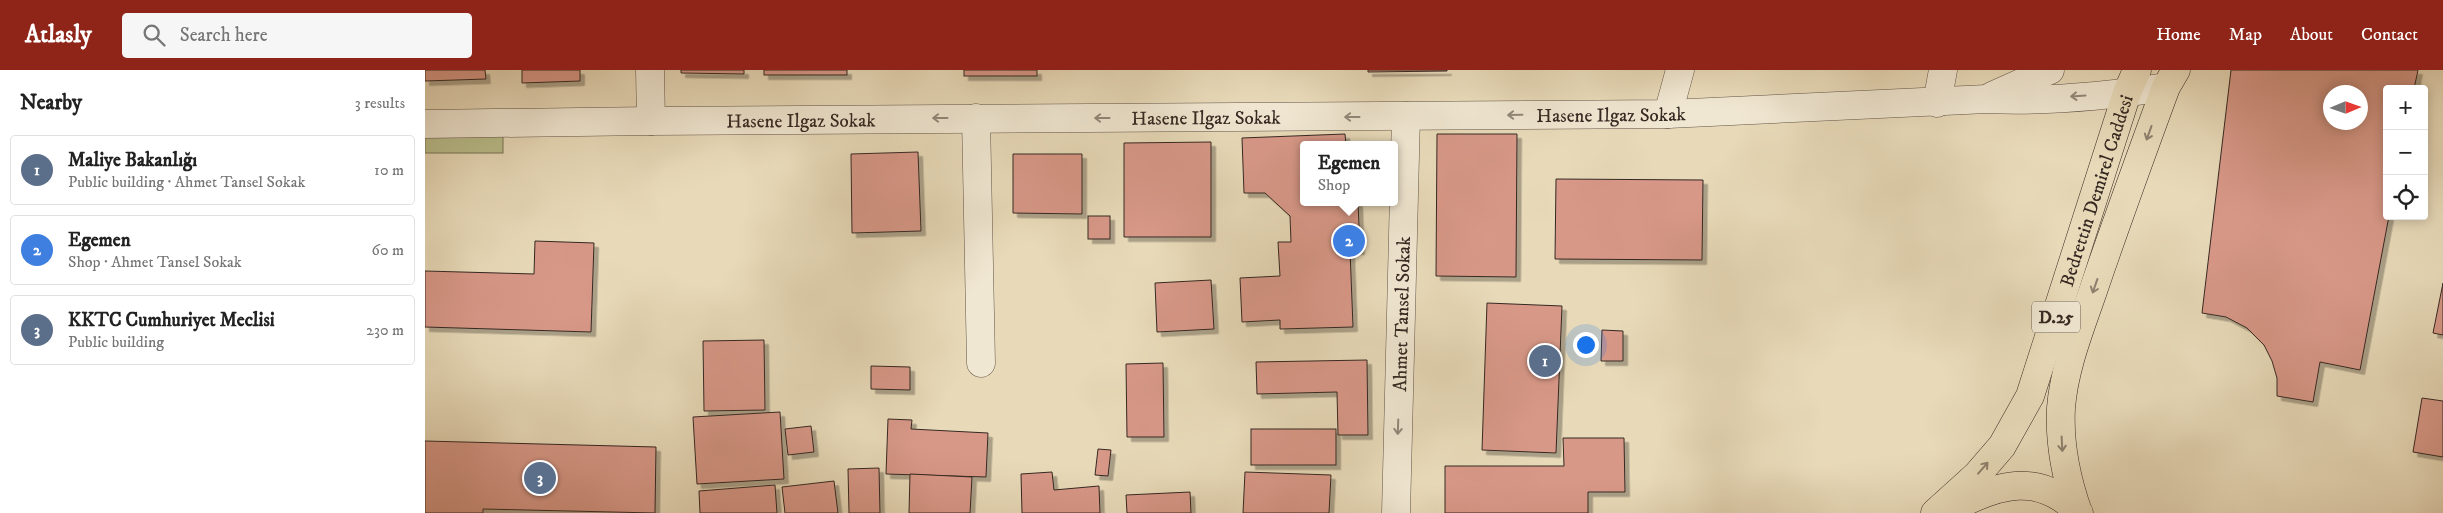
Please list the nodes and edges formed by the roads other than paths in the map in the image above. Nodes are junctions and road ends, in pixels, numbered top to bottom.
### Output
1 (650, 70) edge
2 (1680, 70) edge
3 (1943, 70) edge
4 (2050, 70) edge
5 (2171, 79) edge
6 (2132, 81) edge
7 (1987, 99) junction
8 (1937, 103) junction
9 (1668, 114) junction
10 (1406, 116) junction
11 (976, 118) junction
12 (651, 121) junction
13 (425, 124) edge
14 (981, 364) dead end
15 (2079, 512) edge
16 (1396, 513) edge
17 (1935, 513) edge
18 (1942, 513) edge

1 - 12 street
2 - 9 street
3 - 8 street
4 - 7 street, Hasene Ilgaz Sokak
5 - 6 street, Hasene Ilgaz Sokak
5 -> 15 main road, Bedrettin Demirel Caddesi / D.25
6 -> 7 street, Hasene Ilgaz Sokak
17 -> 6 main road, Bedrettin Demirel Caddesi / D.25
7 - 8 street, Hasene Ilgaz Sokak
8 - 9 street, Hasene Ilgaz Sokak
9 -> 10 street, Hasene Ilgaz Sokak
10 -> 11 street, Hasene Ilgaz Sokak
10 -> 16 street, Ahmet Tansel Sokak
11 -> 12 street, Hasene Ilgaz Sokak
11 - 14 street
12 - 13 street, Hasene Ilgaz Sokak
15 - 18 main road, D.25

